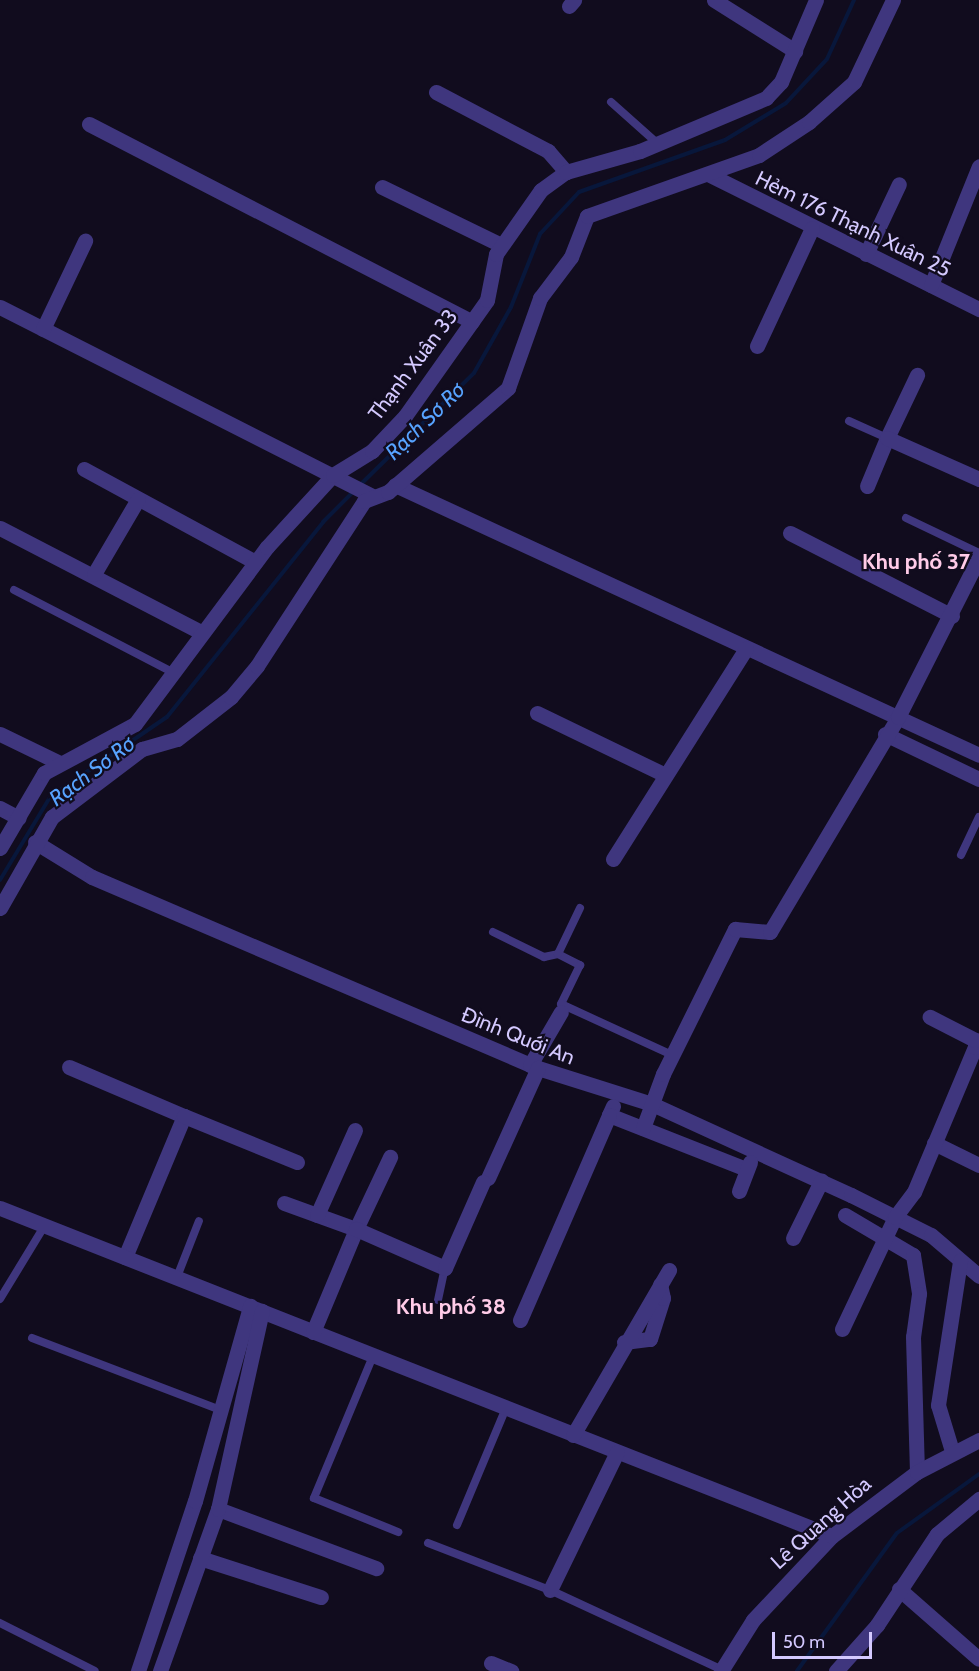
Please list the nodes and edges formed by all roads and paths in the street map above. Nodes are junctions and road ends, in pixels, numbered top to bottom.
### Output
1 (714, 0) edge
2 (816, 0) edge
3 (893, 0) edge
4 (795, 51) junction
5 (436, 92) dead end
6 (611, 102) dead end
7 (89, 124) dead end
8 (657, 143) junction
9 (979, 166) edge
10 (566, 172) junction
11 (710, 175) junction
12 (899, 184) dead end
13 (382, 187) dead end
14 (812, 228) junction
15 (85, 241) dead end
16 (501, 245) junction
17 (866, 254) junction
18 (931, 285) junction
19 (0, 307) edge
20 (979, 309) edge
21 (472, 322) junction
22 (43, 329) junction
23 (758, 346) dead end
24 (917, 375) dead end
25 (849, 421) dead end
26 (887, 438) junction
27 (84, 470) dead end
28 (338, 476) junction
29 (979, 479) edge
30 (395, 485) junction
31 (867, 486) dead end
32 (371, 495) junction
33 (138, 499) junction
34 (906, 518) dead end
35 (0, 528) edge
36 (790, 533) dead end
37 (979, 555) edge
38 (255, 562) junction
39 (94, 574) junction
40 (14, 590) dead end
41 (952, 616) junction
42 (201, 632) junction
43 (746, 650) junction
44 (174, 673) junction
45 (537, 713) dead end
46 (898, 717) junction
47 (0, 734) edge
48 (885, 734) junction
49 (979, 755) edge
50 (60, 763) junction
51 (665, 775) junction
52 (979, 779) edge
53 (0, 808) edge
54 (19, 818) junction
55 (979, 818) edge
56 (35, 842) junction
57 (0, 848) edge
58 (961, 855) dead end
59 (613, 860) dead end
60 (0, 908) edge
61 (580, 908) dead end
62 (493, 932) dead end
63 (558, 954) junction
64 (561, 1012) dead end
65 (930, 1017) dead end
66 (672, 1055) junction
67 (534, 1066) junction
68 (69, 1068) dead end
69 (617, 1095) junction
70 (652, 1104) junction
71 (609, 1115) junction
72 (184, 1116) junction
73 (643, 1128) junction
74 (355, 1130) dead end
75 (934, 1143) junction
76 (755, 1152) junction
77 (390, 1157) dead end
78 (297, 1162) dead end
79 (979, 1165) edge
80 (746, 1169) junction
81 (821, 1181) junction
82 (739, 1191) dead end
83 (284, 1203) dead end
84 (0, 1208) edge
85 (317, 1215) junction
86 (844, 1215) dead end
87 (896, 1217) junction
88 (199, 1221) dead end
89 (45, 1225) junction
90 (356, 1229) junction
91 (794, 1238) dead end
92 (886, 1239) junction
93 (125, 1257) junction
94 (960, 1261) junction
95 (445, 1268) junction
96 (669, 1270) dead end
97 (979, 1276) edge
98 (177, 1277) junction
99 (660, 1284) junction
100 (0, 1299) edge
101 (438, 1300) dead end
102 (256, 1309) junction
103 (520, 1320) dead end
104 (842, 1329) dead end
105 (313, 1332) junction
106 (32, 1338) dead end
107 (624, 1342) junction
108 (373, 1356) junction
109 (506, 1408) junction
110 (218, 1409) junction
111 (573, 1435) junction
112 (979, 1440) edge
113 (952, 1451) junction
114 (617, 1452) junction
115 (917, 1472) junction
116 (979, 1499) edge
117 (218, 1509) junction
118 (457, 1525) dead end
119 (398, 1532) dead end
120 (832, 1536) junction
121 (428, 1543) dead end
122 (200, 1558) junction
123 (375, 1568) dead end
124 (899, 1589) junction
125 (550, 1590) junction
126 (321, 1597) dead end
127 (0, 1623) edge
128 (979, 1659) edge
129 (491, 1663) dead end
130 (721, 1670) edge
131 (841, 1670) edge
132 (95, 1671) edge
133 (138, 1671) edge
134 (160, 1671) edge
135 (511, 1671) edge

1 - 4 street
2 - 4 street, Thạnh Xuân 33
3 - 11 street
4 - 8 street, Thạnh Xuân 33
5 - 10 street
6 - 8 lane
7 - 21 street
8 - 10 street, Thạnh Xuân 33
9 - 18 street
10 - 16 street, Thạnh Xuân 33
11 - 14 street, Hẻm 176 Thạnh Xuân 25
11 - 30 street
12 - 17 street
13 - 16 street
14 - 17 street, Hẻm 176 Thạnh Xuân 25
14 - 23 street
15 - 22 street
16 - 21 street, Thạnh Xuân 33
17 - 18 street, Hẻm 176 Thạnh Xuân 25
18 - 20 street, Hẻm 176 Thạnh Xuân 25
19 - 22 street
21 - 28 street, Thạnh Xuân 33
22 - 28 street
24 - 26 street
25 - 26 lane
26 - 29 street
26 - 31 street
27 - 33 street
28 - 32 street
28 - 38 street, Thạnh Xuân 33
30 - 32 street
30 - 43 street
32 - 56 street
33 - 38 street
33 - 39 street
34 - 37 lane
35 - 39 street
36 - 41 street
37 - 41 street
38 - 42 street, Thạnh Xuân 33
39 - 42 street
40 - 44 lane
41 - 46 street
42 - 44 street, Thạnh Xuân 33
43 - 46 street
43 - 51 street
44 - 50 street, Thạnh Xuân 33
45 - 51 street
46 - 48 street
46 - 49 street
47 - 50 street
48 - 52 street
48 - 66 street
50 - 54 street, Thạnh Xuân 33
51 - 59 street
53 - 54 street
54 - 57 street, Thạnh Xuân 33
55 - 58 lane
56 - 60 street
56 - 67 street, Đình Quới An
61 - 63 lane
62 - 63 lane
63 - 66 lane
64 - 67 street
65 - 75 street
66 - 70 street
67 - 69 street, Đình Quới An
67 - 95 street
68 - 72 street
69 - 70 street, Đình Quới An
69 - 71 street
70 - 73 street
70 - 76 street, Đình Quới An
71 - 73 street
71 - 103 street
72 - 78 street
72 - 93 street
73 - 80 street
74 - 85 street
75 - 79 street
75 - 87 street
76 - 80 street
76 - 81 street, Đình Quới An
77 - 90 street
80 - 82 street
81 - 87 street, Đình Quới An
81 - 91 street
83 - 85 street
84 - 89 street
85 - 90 street
86 - 92 street
87 - 92 street
87 - 94 street, Đình Quới An
88 - 98 lane
89 - 93 street
89 - 100 lane
90 - 95 street
90 - 105 street
92 - 104 street
92 - 115 street
93 - 98 street
94 - 97 street, Đình Quới An
94 - 113 street
95 - 101 lane
96 - 99 street
98 - 102 street
99 - 107 street
99 - 107 street
102 - 105 street
102 - 110 street
102 - 117 street
105 - 108 street
106 - 110 lane
107 - 111 street
108 - 109 street
108 - 119 lane
109 - 111 street
109 - 118 lane
110 - 133 street
111 - 114 street
112 - 113 street, Lê Quang Hòa
113 - 115 street, Lê Quang Hòa
114 - 120 street
114 - 125 street
115 - 120 street, Lê Quang Hòa
116 - 124 street
117 - 122 street
117 - 123 street
120 - 130 street, Lê Quang Hòa
121 - 125 lane
122 - 126 street
122 - 134 street
124 - 128 street
124 - 131 street
125 - 130 lane
127 - 132 lane
129 - 135 street

